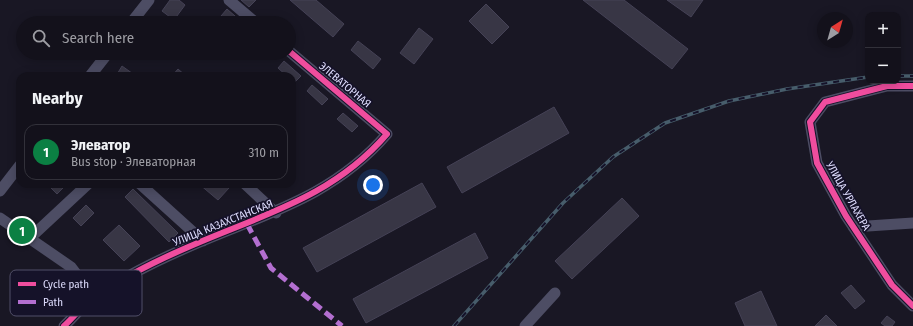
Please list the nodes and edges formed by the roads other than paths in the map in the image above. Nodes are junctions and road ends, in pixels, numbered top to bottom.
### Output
1 (150, 0) edge
2 (229, 0) edge
3 (137, 16) edge
4 (248, 16) edge
5 (296, 57) edge
6 (103, 60) edge
7 (93, 72) edge
8 (913, 86) edge
9 (387, 134) joint
10 (16, 170) edge
11 (84, 188) edge
12 (144, 188) edge
13 (249, 188) edge
14 (0, 191) edge
15 (276, 213) junction
16 (0, 218) edge
17 (913, 223) edge
18 (854, 227) junction
19 (30, 238) junction
20 (203, 241) junction
21 (73, 270) edge
22 (142, 270) edge
23 (555, 293) dead end
24 (913, 306) edge
25 (73, 316) edge
26 (64, 326) edge
27 (525, 326) edge

1 - 3 street
2 - 4 street
5 - 9 street, ЭЛЕВАТОРНАЯ
6 - 7 street
8 - 18 street, УЛИЦА УРЛАХЕРА
9 - 15 street, УЛИЦА КАЗАХСТАНСКАЯ
10 - 14 street
11 - 19 street
12 - 20 street
13 - 15 street
15 - 20 street, УЛИЦА КАЗАХСТАНСКАЯ
16 - 19 street
17 - 18 street
18 - 24 street, УЛИЦА УРЛАХЕРА
19 - 21 street
20 - 22 street, УЛИЦА КАЗАХСТАНСКАЯ
23 - 27 street
25 - 26 street, УЛИЦА КАЗАХСТАНСКАЯ

